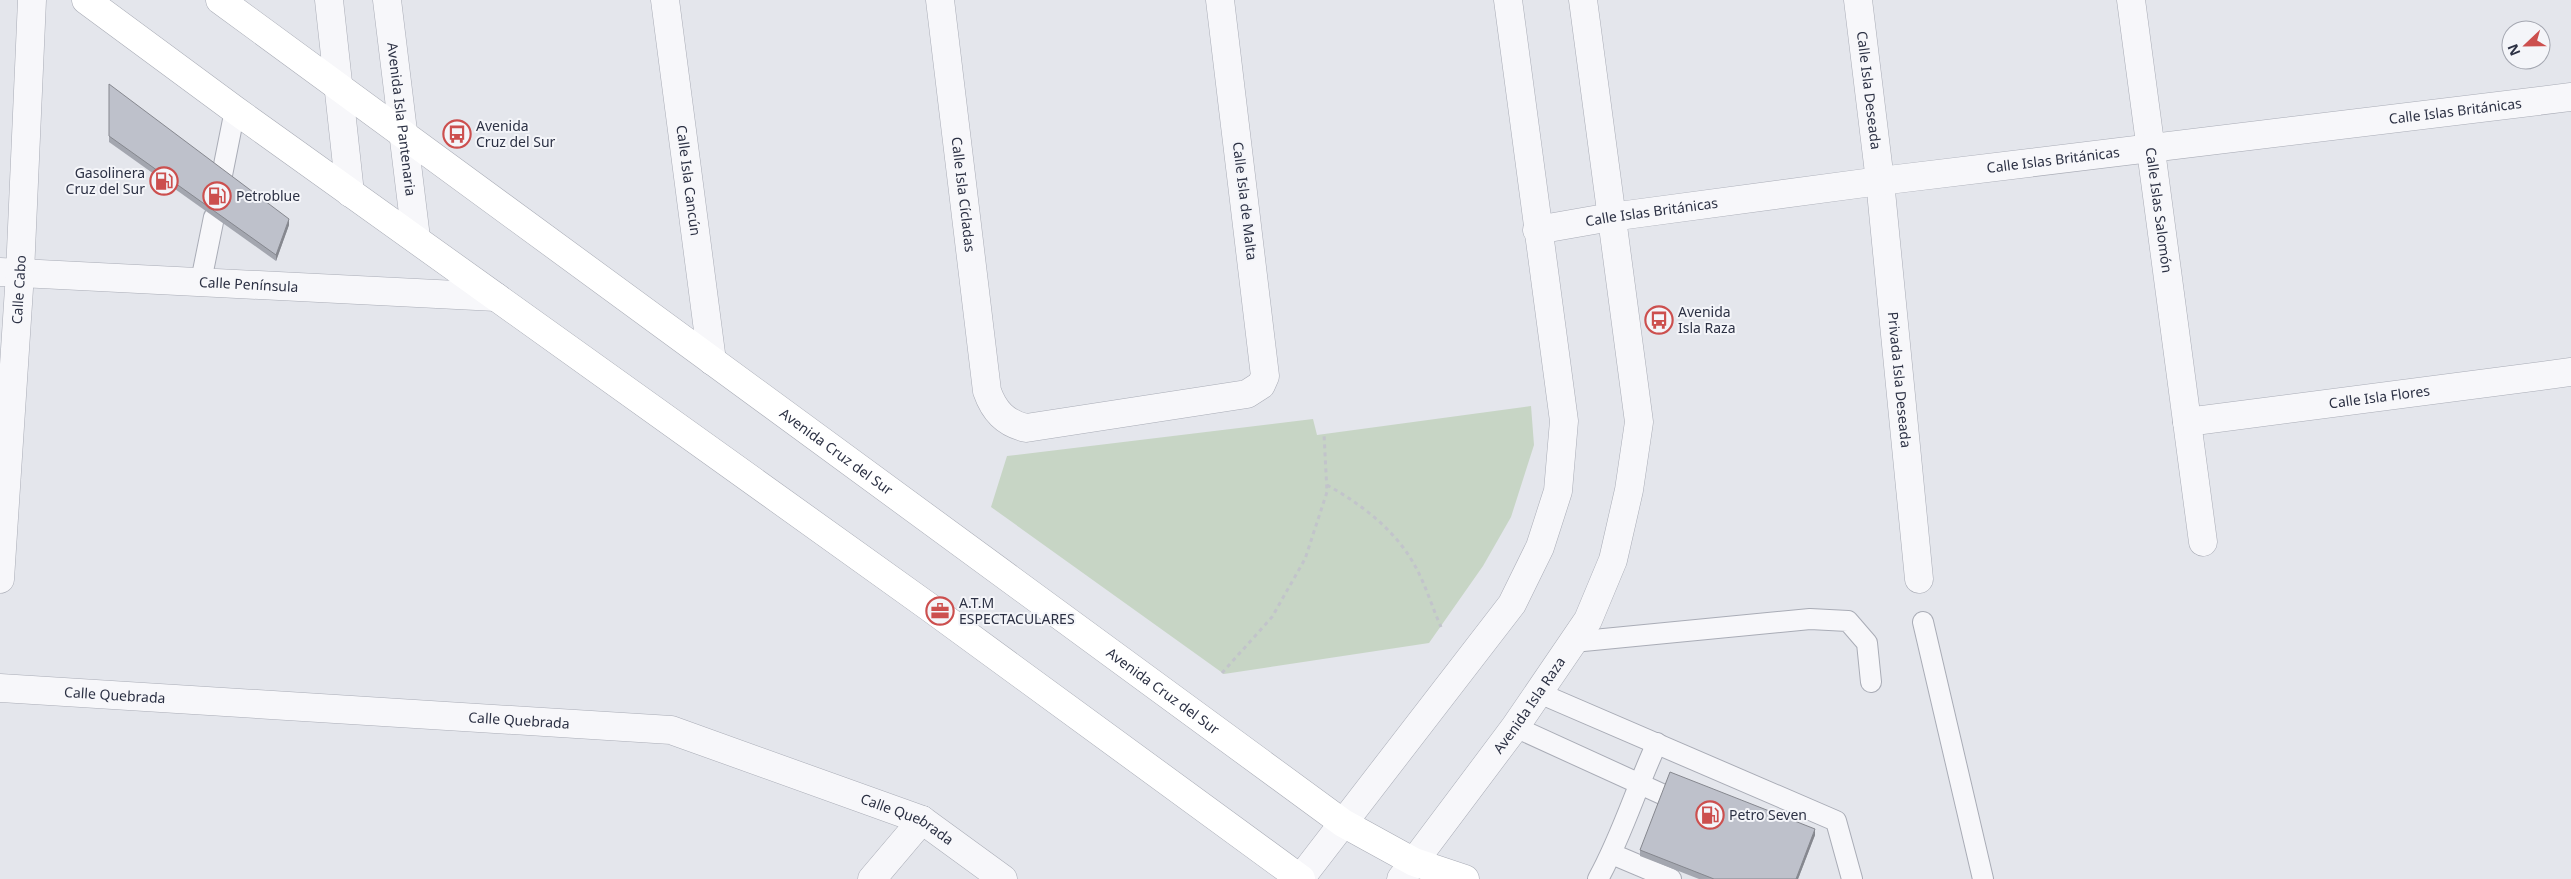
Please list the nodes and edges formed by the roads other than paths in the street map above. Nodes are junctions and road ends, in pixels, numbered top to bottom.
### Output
1 (32, 0) edge
2 (86, 0) edge
3 (220, 0) edge
4 (329, 0) edge
5 (387, 0) edge
6 (665, 0) edge
7 (940, 0) edge
8 (1220, 0) edge
9 (1508, 0) edge
10 (1583, 0) edge
11 (1858, 0) edge
12 (2131, 0) edge
13 (340, 88) junction
14 (2571, 97) edge
15 (236, 110) junction
16 (403, 134) junction
17 (2150, 148) junction
18 (222, 175) edge
19 (1880, 182) junction
20 (350, 193) junction
21 (214, 217) edge
22 (1611, 217) junction
23 (1537, 230) junction
24 (416, 238) junction
25 (10, 272) edge
26 (201, 281) junction
27 (496, 297) junction
28 (712, 361) junction
29 (2571, 372) edge
30 (1247, 394) joint
31 (2187, 422) junction
32 (2203, 542) dead end
33 (1920, 579) dead end
34 (0, 580) edge
35 (1924, 622) dead end
36 (1573, 642) junction
37 (1871, 682) dead end
38 (0, 688) edge
39 (1539, 693) junction
40 (1515, 726) junction
41 (1657, 743) junction
42 (1639, 783) junction
43 (1664, 794) edge
44 (922, 820) junction
45 (1343, 823) junction
46 (1612, 854) junction
47 (1408, 870) edge
48 (872, 879) edge
49 (1003, 879) edge
50 (1301, 879) edge
51 (1465, 879) edge
52 (1598, 879) edge
53 (1671, 879) edge
54 (1852, 879) edge
55 (1984, 879) edge

1 - 25 street, Calle Cabo
2 - 15 main road
3 - 13 main road, Avenida Cruz del Sur
4 - 13 street
5 - 16 street, Avenida Isla Pantenaria
6 - 28 street, Calle Isla Cancún
7 - 30 street, Calle Isla Cícladas
8 - 30 street, Calle Isla de Malta
9 - 23 street
10 - 22 street, Avenida Isla Raza
11 - 19 street, Calle Isla Deseada
12 - 17 street, Calle Islas Salomón
13 - 16 main road, Avenida Cruz del Sur
13 - 20 street
14 - 17 street, Calle Islas Británicas
15 - 18 lane
15 - 20 main road
16 - 24 street, Avenida Isla Pantenaria
16 - 28 main road, Avenida Cruz del Sur
17 - 19 street, Calle Islas Británicas
17 - 31 street, Calle Islas Salomón
19 - 22 street, Calle Islas Británicas
19 - 33 street, Privada Isla Deseada
20 - 24 main road
21 - 26 lane
22 - 23 street, Calle Islas Británicas
22 - 36 street, Avenida Isla Raza
23 - 45 street
24 - 27 main road
25 - 26 street, Calle Península
25 - 34 street, Calle Cabo
26 - 27 street, Calle Península
27 - 50 main road
28 - 45 main road, Avenida Cruz del Sur
29 - 31 street, Calle Isla Flores
31 - 32 street, Calle Islas Salomón
35 - 55 lane
36 - 37 lane
36 - 39 street, Avenida Isla Raza
38 - 44 street, Calle Quebrada
39 - 40 street, Avenida Isla Raza
39 - 41 lane
40 - 42 lane
40 - 47 street, Avenida Isla Raza
41 - 42 lane
41 - 54 lane
42 - 43 lane
42 - 46 lane
44 - 48 street
44 - 49 street, Calle Quebrada
45 - 47 main road, Avenida Cruz del Sur
45 - 50 street
46 - 52 lane
46 - 53 lane
47 - 51 main road, Avenida Cruz del Sur

